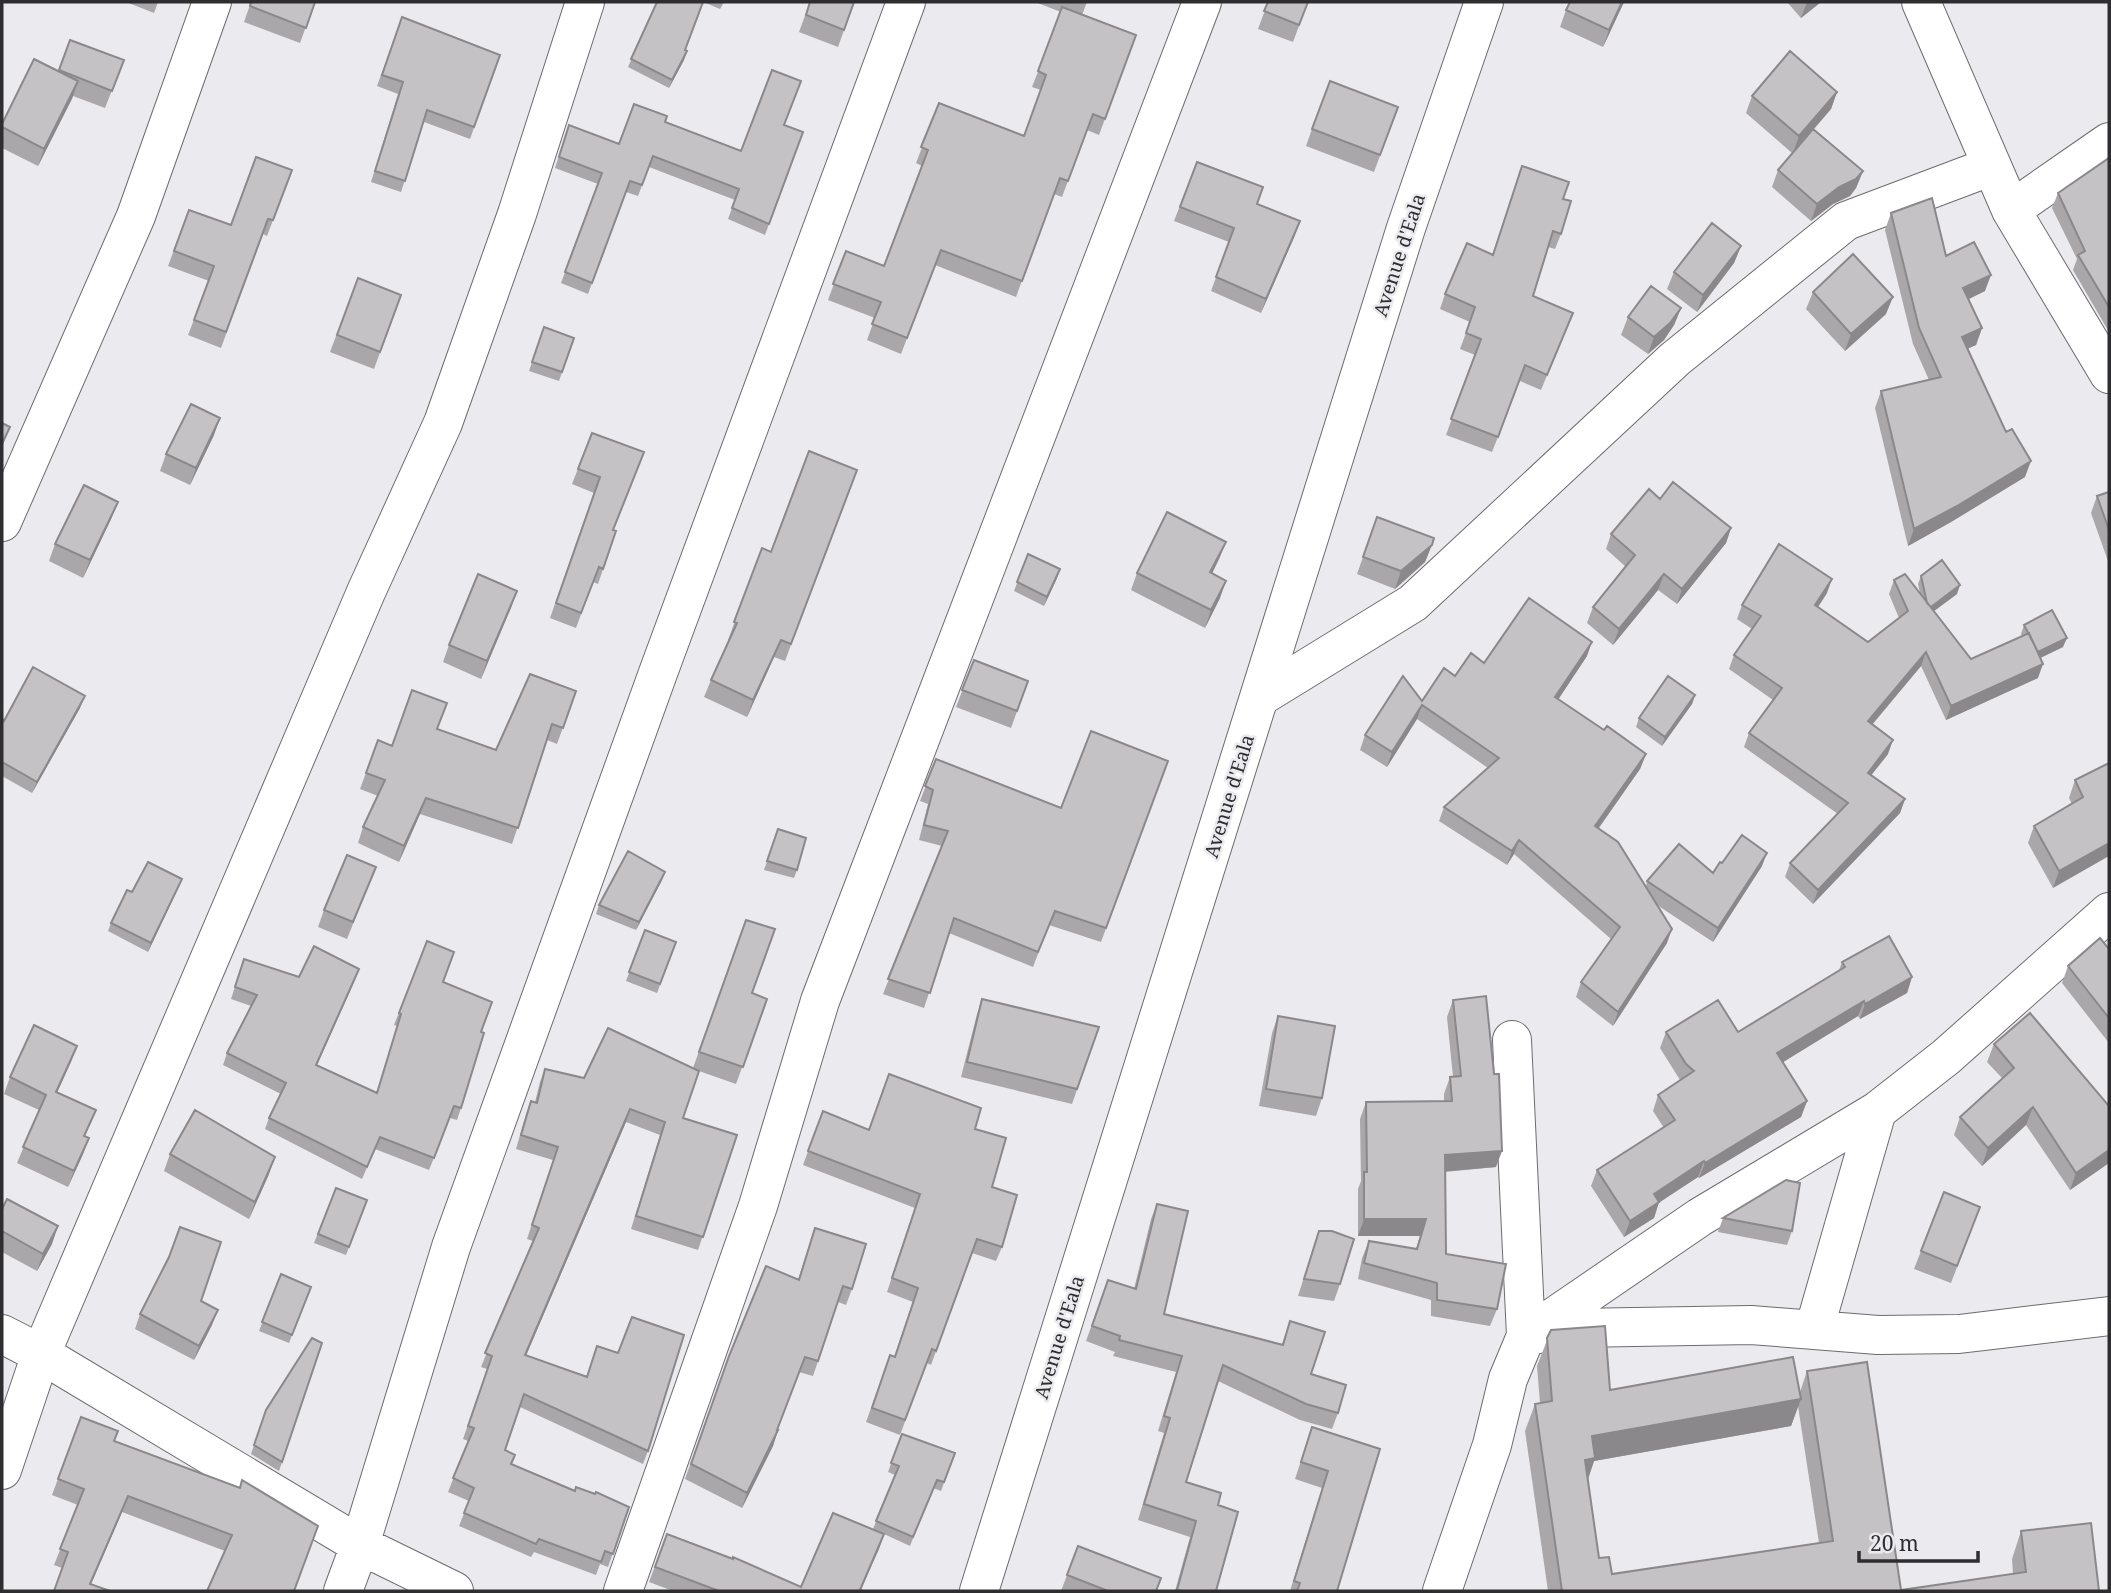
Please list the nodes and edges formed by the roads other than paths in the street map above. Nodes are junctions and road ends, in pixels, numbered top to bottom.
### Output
1 (212, 2) edge
2 (586, 2) edge
3 (906, 2) edge
4 (1202, 2) edge
5 (1485, 2) edge
6 (1921, 2) edge
7 (2109, 142) edge
8 (1992, 166) junction
9 (2011, 210) junction
10 (2109, 374) edge
11 (2, 523) edge
12 (1261, 697) junction
13 (2109, 912) edge
14 (1512, 1040) dead end
15 (1877, 1111) junction
16 (2109, 1316) edge
17 (1814, 1330) junction
18 (2, 1334) edge
19 (1526, 1336) junction
20 (41, 1354) junction
21 (2, 1470) edge
22 (360, 1545) junction
23 (343, 1591) edge
24 (454, 1591) edge
25 (623, 1591) edge
26 (979, 1591) edge
27 (1442, 1591) edge

1 - 11 street
2 - 20 street
3 - 22 street
4 - 25 street
5 - 12 street, Avenue d'Eala
6 - 8 street
7 - 9 street
8 - 9 street
8 - 12 street
9 - 10 street
12 - 26 street, Avenue d'Eala
13 - 15 street
14 - 19 street
15 - 17 street
15 - 19 street
16 - 17 street
17 - 19 street
18 - 20 street
19 - 27 street
20 - 21 street
20 - 22 street
22 - 23 street
22 - 24 street

